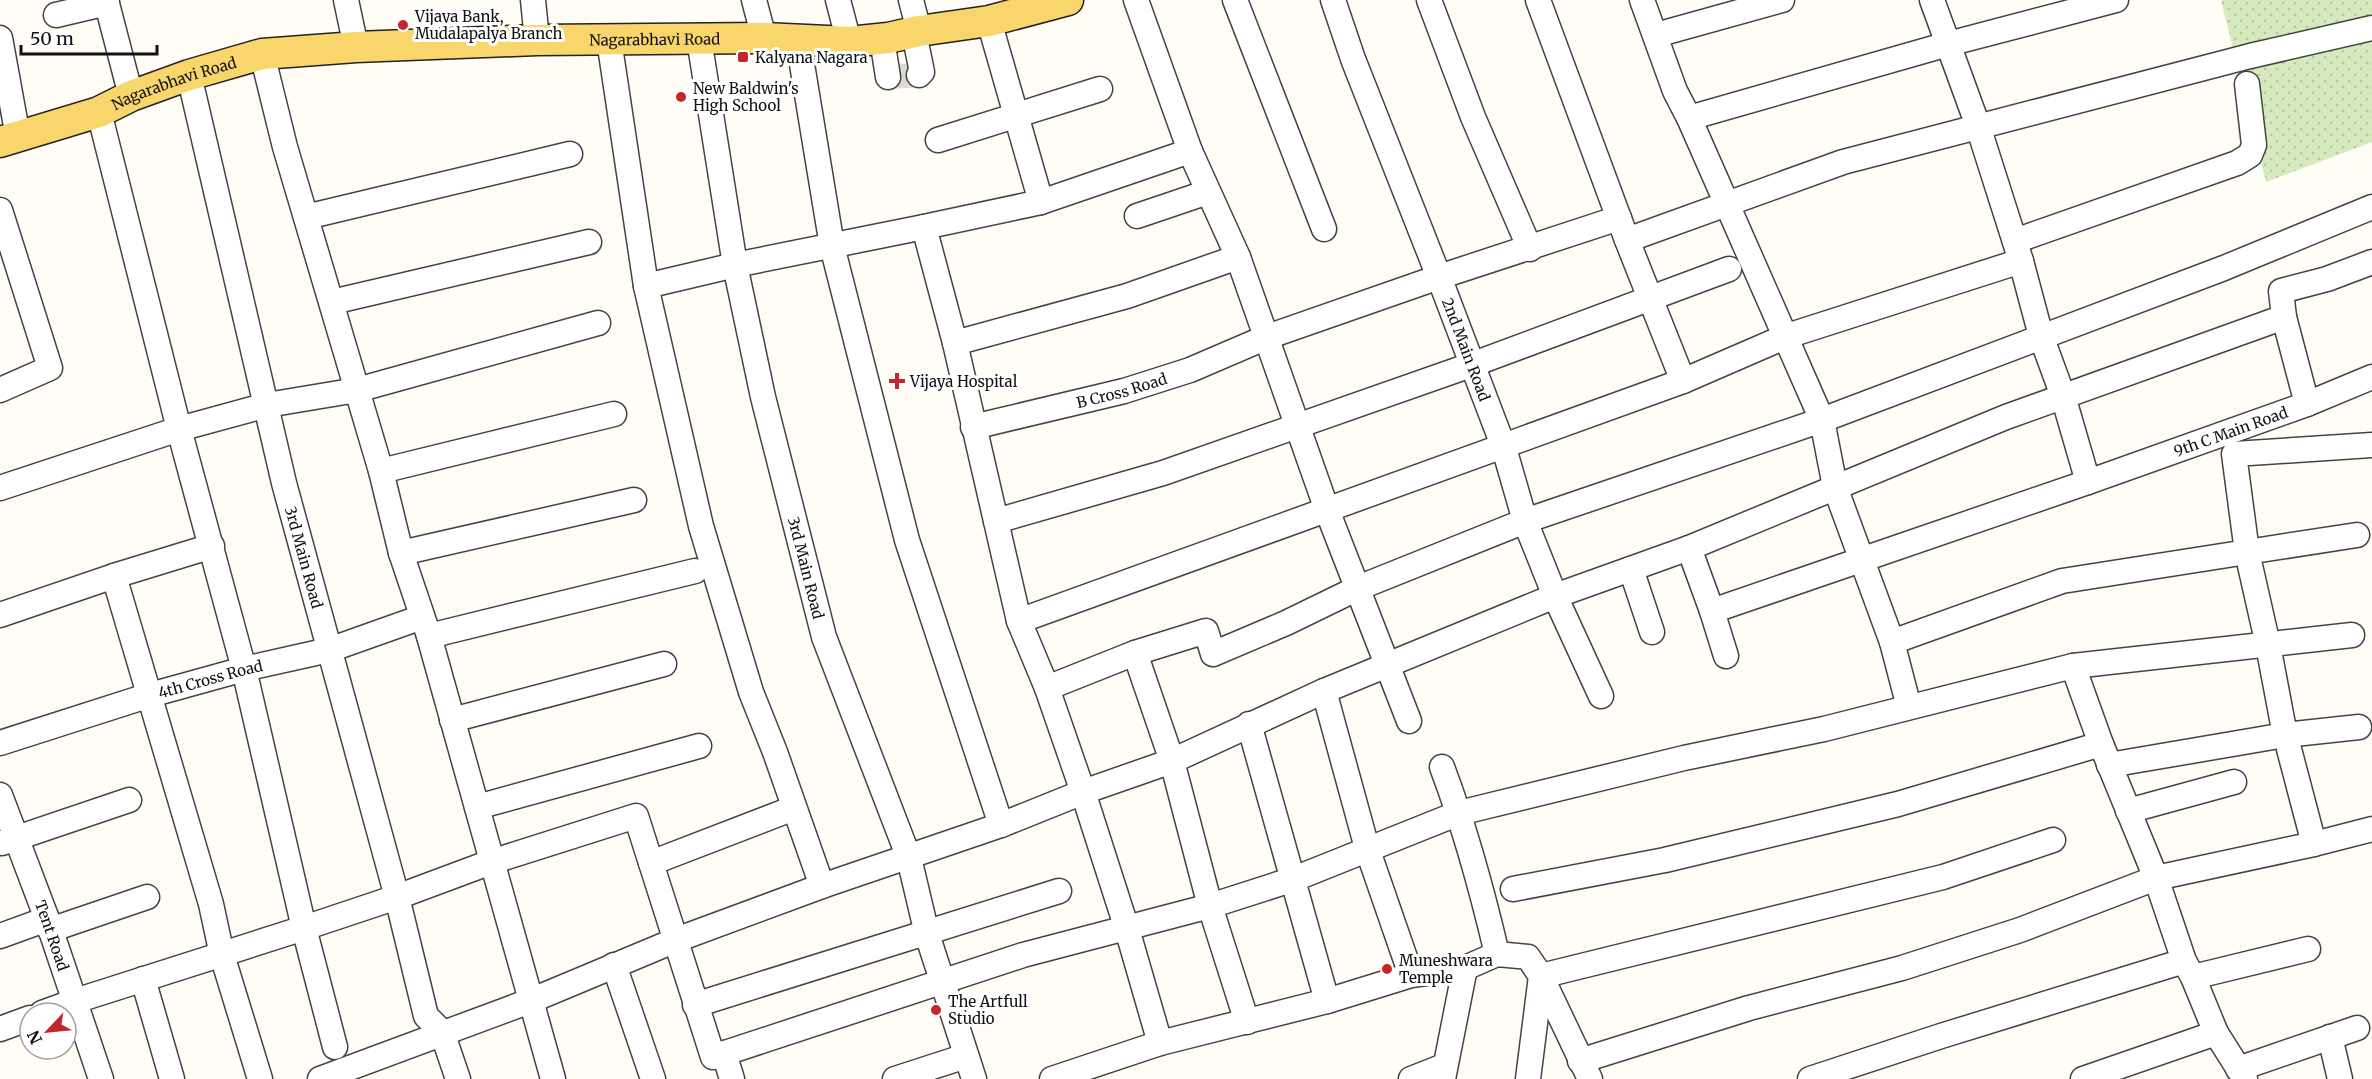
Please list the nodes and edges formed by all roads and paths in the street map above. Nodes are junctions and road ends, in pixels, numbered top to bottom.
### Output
1 (346, 0) edge
2 (533, 0) edge
3 (754, 0) edge
4 (838, 0) edge
5 (911, 0) edge
6 (1068, 0) edge
7 (1136, 0) edge
8 (1235, 0) edge
9 (1333, 0) edge
10 (1429, 0) edge
11 (1538, 0) edge
12 (1642, 0) edge
13 (1782, 0) edge
14 (1932, 0) edge
15 (2116, 0) edge
16 (106, 2) edge
17 (997, 13) edge
18 (56, 15) dead end
19 (2372, 28) edge
20 (917, 32) junction
21 (1656, 35) junction
22 (0, 38) edge
23 (764, 38) junction
24 (699, 39) junction
25 (882, 39) junction
26 (537, 40) junction
27 (609, 40) junction
28 (798, 40) junction
29 (849, 42) junction
30 (1948, 44) junction
31 (356, 47) junction
32 (262, 54) junction
33 (189, 75) junction
34 (919, 75) dead end
35 (888, 77) dead end
36 (2247, 84) dead end
37 (1100, 88) dead end
38 (131, 96) junction
39 (99, 112) junction
40 (1015, 116) junction
41 (1689, 118) junction
42 (1978, 126) junction
43 (9, 140) edge
44 (938, 140) dead end
45 (1190, 151) junction
46 (570, 154) dead end
47 (1209, 192) junction
48 (1041, 202) junction
49 (1728, 204) junction
50 (2372, 207) edge
51 (0, 210) edge
52 (1137, 216) dead end
53 (306, 217) junction
54 (924, 227) junction
55 (1324, 229) dead end
56 (1623, 229) junction
57 (589, 242) dead end
58 (832, 246) junction
59 (1530, 249) junction
60 (2018, 251) junction
61 (1238, 257) junction
62 (2372, 262) edge
63 (735, 265) junction
64 (1729, 269) dead end
65 (1439, 277) junction
66 (646, 286) junction
67 (1651, 298) junction
68 (332, 302) junction
69 (2284, 317) junction
70 (598, 323) dead end
71 (1787, 336) junction
72 (2041, 336) junction
73 (1267, 337) junction
74 (954, 343) junction
75 (1471, 365) junction
76 (2372, 377) edge
77 (1683, 381) junction
78 (0, 390) edge
79 (357, 390) junction
80 (2063, 396) junction
81 (2307, 404) junction
82 (267, 405) junction
83 (614, 414) dead end
84 (1822, 420) junction
85 (973, 427) junction
86 (1298, 427) junction
87 (179, 429) junction
88 (2220, 434) junction
89 (2372, 445) edge
90 (1504, 448) junction
91 (2234, 454) junction
92 (381, 471) junction
93 (2088, 482) junction
94 (1835, 487) junction
95 (0, 488) edge
96 (634, 500) dead end
97 (1327, 510) junction
98 (996, 521) junction
99 (1525, 521) junction
100 (2357, 535) dead end
101 (212, 546) junction
102 (1689, 548) junction
103 (2247, 552) junction
104 (401, 553) junction
105 (1861, 560) junction
106 (1631, 569) junction
107 (695, 571) dead end
108 (114, 576) junction
109 (1358, 588) junction
110 (1555, 596) junction
111 (1712, 611) junction
112 (0, 615) edge
113 (1019, 621) junction
114 (425, 627) junction
115 (1652, 632) dead end
116 (2352, 635) dead end
117 (1892, 642) junction
118 (2268, 645) junction
119 (329, 650) junction
120 (1135, 653) junction
121 (1725, 656) dead end
122 (664, 664) dead end
123 (1386, 664) junction
124 (2073, 666) junction
125 (244, 669) junction
126 (1047, 688) junction
127 (1324, 691) junction
128 (150, 695) junction
129 (1601, 696) dead end
130 (1909, 707) junction
131 (452, 720) junction
132 (1409, 721) dead end
133 (1249, 724) junction
134 (2359, 727) dead end
135 (2287, 742) junction
136 (0, 743) edge
137 (699, 746) dead end
138 (2105, 754) junction
139 (1172, 760) junction
140 (1442, 767) dead end
141 (2234, 782) dead end
142 (1083, 792) junction
143 (0, 795) edge
144 (129, 800) dead end
145 (477, 807) junction
146 (794, 808) junction
147 (2128, 811) junction
148 (1459, 813) junction
149 (1001, 825) junction
150 (2372, 829) edge
151 (2053, 840) dead end
152 (8, 841) edge
153 (2314, 844) junction
154 (1367, 848) junction
155 (909, 858) junction
156 (491, 862) junction
157 (651, 863) junction
158 (2156, 878) junction
159 (1294, 879) junction
160 (822, 886) junction
161 (1513, 889) dead end
162 (1059, 891) dead end
163 (147, 897) dead end
164 (397, 897) junction
165 (1210, 906) junction
166 (48, 925) junction
167 (304, 928) junction
168 (1127, 929) junction
169 (927, 934) junction
170 (0, 936) edge
171 (676, 940) junction
172 (2307, 949) dead end
173 (1497, 954) junction
174 (222, 955) junction
175 (614, 965) junction
176 (1465, 968) junction
177 (2188, 969) junction
178 (1411, 975) junction
179 (1541, 976) junction
180 (143, 979) junction
181 (942, 981) junction
182 (75, 1000) junction
183 (530, 1001) junction
184 (1327, 1002) junction
185 (695, 1005) junction
186 (18, 1022) edge
187 (1247, 1022) junction
188 (2357, 1028) dead end
189 (0, 1029) edge
190 (442, 1032) junction
191 (2216, 1033) junction
192 (2330, 1037) junction
193 (1160, 1043) junction
194 (335, 1047) dead end
195 (724, 1053) junction
196 (966, 1056) junction
197 (1585, 1070) edge
198 (1861, 1071) edge
199 (1443, 1072) edge
200 (2242, 1074) edge
201 (101, 1079) edge
202 (172, 1079) edge
203 (260, 1079) edge
204 (320, 1079) edge
205 (458, 1079) edge
206 (553, 1079) edge
207 (653, 1079) edge
208 (732, 1079) edge
209 (895, 1079) edge
210 (974, 1079) edge
211 (1052, 1079) edge
212 (1411, 1079) edge
213 (1528, 1079) edge
214 (1810, 1079) edge
215 (2084, 1079) edge
216 (2340, 1079) edge

1 - 31 street
2 - 26 street
3 - 23 street
4 - 29 street
5 - 20 street
6 - 17 main road, Nagarabhavi Road
7 - 45 street
8 - 55 street
9 - 65 street, 2nd Main Road
10 - 59 street
11 - 56 street
12 - 21 street
13 - 21 street
14 - 30 street
15 - 30 street
16 - 18 street
16 - 38 street
17 - 20 main road, Nagarabhavi Road
17 - 40 street
19 - 42 street, B Cross Road
20 - 25 main road, Nagarabhavi Road
20 - 34 street
21 - 41 street
22 - 43 street
23 - 24 main road, Nagarabhavi Road
23 - 28 main road, Nagarabhavi Road
24 - 27 main road, Nagarabhavi Road
24 - 63 street, 3rd Main Road
25 - 29 main road, Nagarabhavi Road
25 - 35 street
26 - 27 main road, Nagarabhavi Road
26 - 31 main road, Nagarabhavi Road
27 - 66 street
28 - 29 main road, Nagarabhavi Road
28 - 58 street
30 - 41 street
30 - 42 street
31 - 32 main road, Nagarabhavi Road
32 - 33 main road, Nagarabhavi Road
32 - 53 street
33 - 38 main road, Nagarabhavi Road
33 - 82 street, 3rd Main Road
36 - 60 street
37 - 40 street
38 - 39 main road, Nagarabhavi Road
39 - 43 main road, Nagarabhavi Road
39 - 87 street
40 - 44 street
40 - 48 street
41 - 49 street
42 - 49 street, B Cross Road
42 - 60 street
45 - 47 street
45 - 48 street
46 - 53 street
47 - 52 street
47 - 61 street
48 - 54 street
49 - 56 street, B Cross Road
49 - 71 street
50 - 72 street
51 - 78 street
53 - 68 street
54 - 58 street
54 - 74 street
56 - 59 street, B Cross Road
56 - 67 street
57 - 68 street
58 - 63 street
58 - 149 street
59 - 65 street, B Cross Road
60 - 71 street
60 - 72 street
61 - 73 street
61 - 74 street
62 - 69 street
63 - 66 street
63 - 155 street, 3rd Main Road
64 - 67 street
65 - 73 street, B Cross Road
65 - 75 street, 2nd Main Road
66 - 146 street
67 - 75 street
67 - 77 street
68 - 79 street
69 - 80 street
69 - 81 street
70 - 79 street
71 - 77 street
71 - 84 street
72 - 80 street
72 - 84 street
73 - 85 street, B Cross Road
73 - 86 street
74 - 85 street
75 - 86 street
75 - 90 street, 2nd Main Road
76 - 81 street, 9th C Main Road
77 - 90 street
79 - 82 street
79 - 92 street
80 - 93 street
80 - 94 street
81 - 88 street, 9th C Main Road
82 - 87 street
82 - 119 street, 3rd Main Road
83 - 92 street
84 - 94 street
84 - 99 street
85 - 98 street
86 - 97 street
86 - 98 street
87 - 95 street
87 - 101 street
88 - 91 street
88 - 93 street, 9th C Main Road
89 - 91 street
90 - 97 street
90 - 99 street, 2nd Main Road
91 - 103 street
92 - 104 street
93 - 105 street, 9th C Main Road
94 - 102 street
94 - 105 street
96 - 104 street
97 - 109 street
97 - 113 street
98 - 113 street
99 - 109 street
99 - 110 street, 2nd Main Road
100 - 103 street
101 - 108 street
101 - 125 street
102 - 106 street
102 - 111 street
103 - 117 street
103 - 118 street
104 - 114 street
105 - 111 street, 9th C Main Road
105 - 117 street
106 - 110 street
106 - 115 street
107 - 114 street, 4th Cross Road
108 - 112 street
108 - 128 street
109 - 120 street
109 - 123 street
110 - 123 street
110 - 129 street, 2nd Main Road
111 - 121 street
113 - 126 street
114 - 119 street, 4th Cross Road
114 - 131 street
116 - 118 street
117 - 130 street
118 - 124 street
118 - 135 street
119 - 125 street, 4th Cross Road
119 - 164 street, 3rd Main Road
120 - 126 street
120 - 139 street
122 - 131 street
123 - 127 street
123 - 132 street
124 - 130 street
124 - 138 street
125 - 128 street, 4th Cross Road
125 - 167 street
126 - 142 street
127 - 133 street
127 - 154 street
128 - 136 street, 4th Cross Road
128 - 174 street
130 - 148 street
131 - 145 street
133 - 139 street
133 - 159 street
134 - 135 street
135 - 138 street
135 - 153 street
137 - 145 street
138 - 147 street
138 - 161 street
139 - 142 street
139 - 165 street
140 - 148 street
141 - 147 street
142 - 149 street
142 - 168 street
143 - 152 street, Tent Road
144 - 152 street
145 - 156 street
146 - 157 street
146 - 160 street
147 - 158 street
148 - 154 street
148 - 173 street
149 - 155 street
150 - 153 street
151 - 179 street
152 - 166 street, Tent Road
153 - 158 street
154 - 159 street
154 - 178 street
155 - 160 street
155 - 169 street, 3rd Main Road
156 - 157 street
156 - 164 street
156 - 183 street
157 - 171 street
158 - 177 street
158 - 197 street
159 - 165 street
159 - 184 street
160 - 171 street
162 - 169 street
163 - 166 street
164 - 167 street
164 - 190 street, 3rd Main Road
165 - 168 street
165 - 187 street
166 - 170 street
166 - 182 street, Tent Road
167 - 174 street
167 - 194 street
168 - 181 street
168 - 193 street
169 - 181 street, 3rd Main Road
169 - 185 street
171 - 175 street
171 - 185 street
172 - 177 street
173 - 176 street
173 - 179 street
174 - 180 street
174 - 203 street
175 - 183 street
175 - 207 street
176 - 178 street
176 - 199 street
177 - 191 street
177 - 198 street
178 - 184 street
179 - 197 street
179 - 213 street
180 - 182 street
180 - 202 street
181 - 195 street
181 - 196 street, 3rd Main Road
182 - 201 street, Tent Road
183 - 190 street
183 - 206 street
184 - 187 street
185 - 195 street
186 - 189 street
187 - 193 street
188 - 192 street
190 - 204 street
190 - 205 street, 3rd Main Road
191 - 200 street
191 - 215 street
192 - 200 street
192 - 216 street
193 - 211 street
195 - 208 street
196 - 209 street
196 - 210 street, 3rd Main Road
198 - 214 street
199 - 212 street

